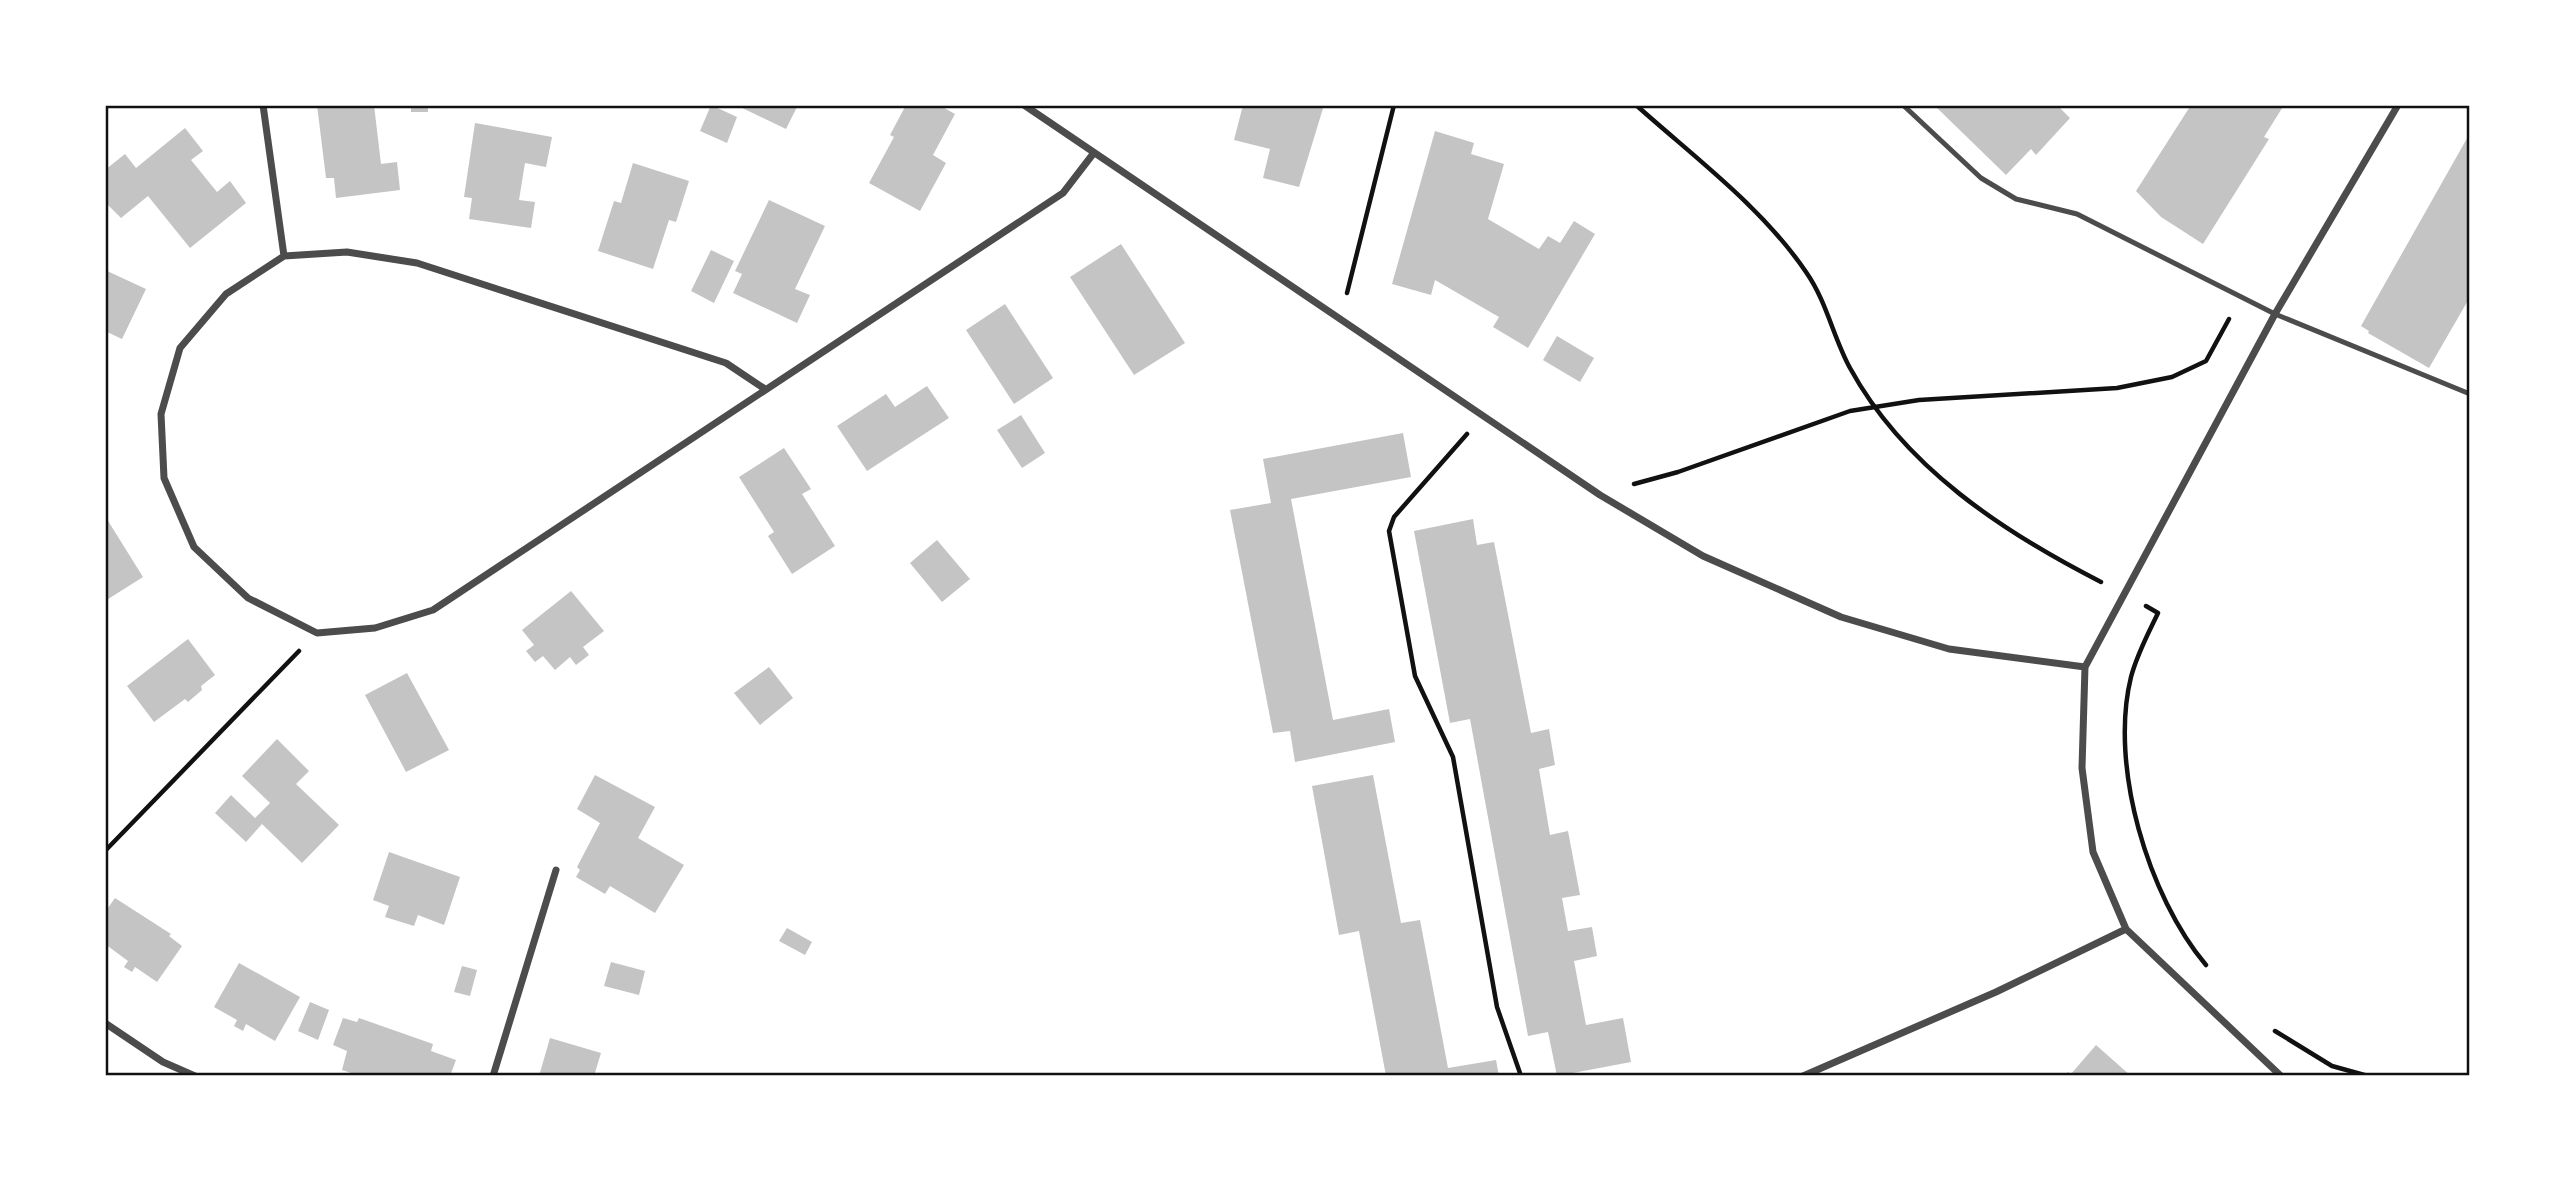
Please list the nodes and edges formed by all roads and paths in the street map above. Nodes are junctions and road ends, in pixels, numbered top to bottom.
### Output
1 (262, 105) edge
2 (1024, 105) edge
3 (1394, 105) edge
4 (1636, 105) edge
5 (1903, 105) edge
6 (2398, 105) edge
7 (1093, 154) junction
8 (284, 256) junction
9 (2241, 296) junction
10 (2275, 314) junction
11 (1337, 317) junction
12 (765, 389) junction
13 (2470, 394) edge
14 (1875, 407) junction
15 (1484, 415) junction
16 (1600, 495) junction
17 (2124, 594) junction
18 (317, 633) junction
19 (2085, 667) junction
20 (105, 851) edge
21 (555, 870) dead end
22 (2126, 929) junction
23 (2209, 969) dead end
24 (105, 1023) edge
25 (2273, 1029) dead end
26 (1829, 1066) junction
27 (195, 1076) edge
28 (492, 1076) edge
29 (1521, 1076) edge
30 (1803, 1076) edge
31 (1832, 1076) edge
32 (2281, 1076) edge
33 (2368, 1076) edge

1 - 8 street
2 - 7 street
3 - 11 path
4 - 14 path
5 - 9 lane
6 - 10 street
7 - 11 street
7 - 12 street
8 - 12 street
8 - 18 street
9 - 10 lane
9 - 14 path
10 - 13 lane
10 - 17 street
11 - 15 street
12 - 18 street
14 - 16 path
14 - 17 path
15 - 16 street
15 - 29 path
16 - 19 street
17 - 19 street
17 - 23 path
18 - 20 path
19 - 22 street
21 - 28 street
22 - 26 street
22 - 32 street
24 - 27 street
25 - 33 path
26 - 30 street
26 - 31 street

